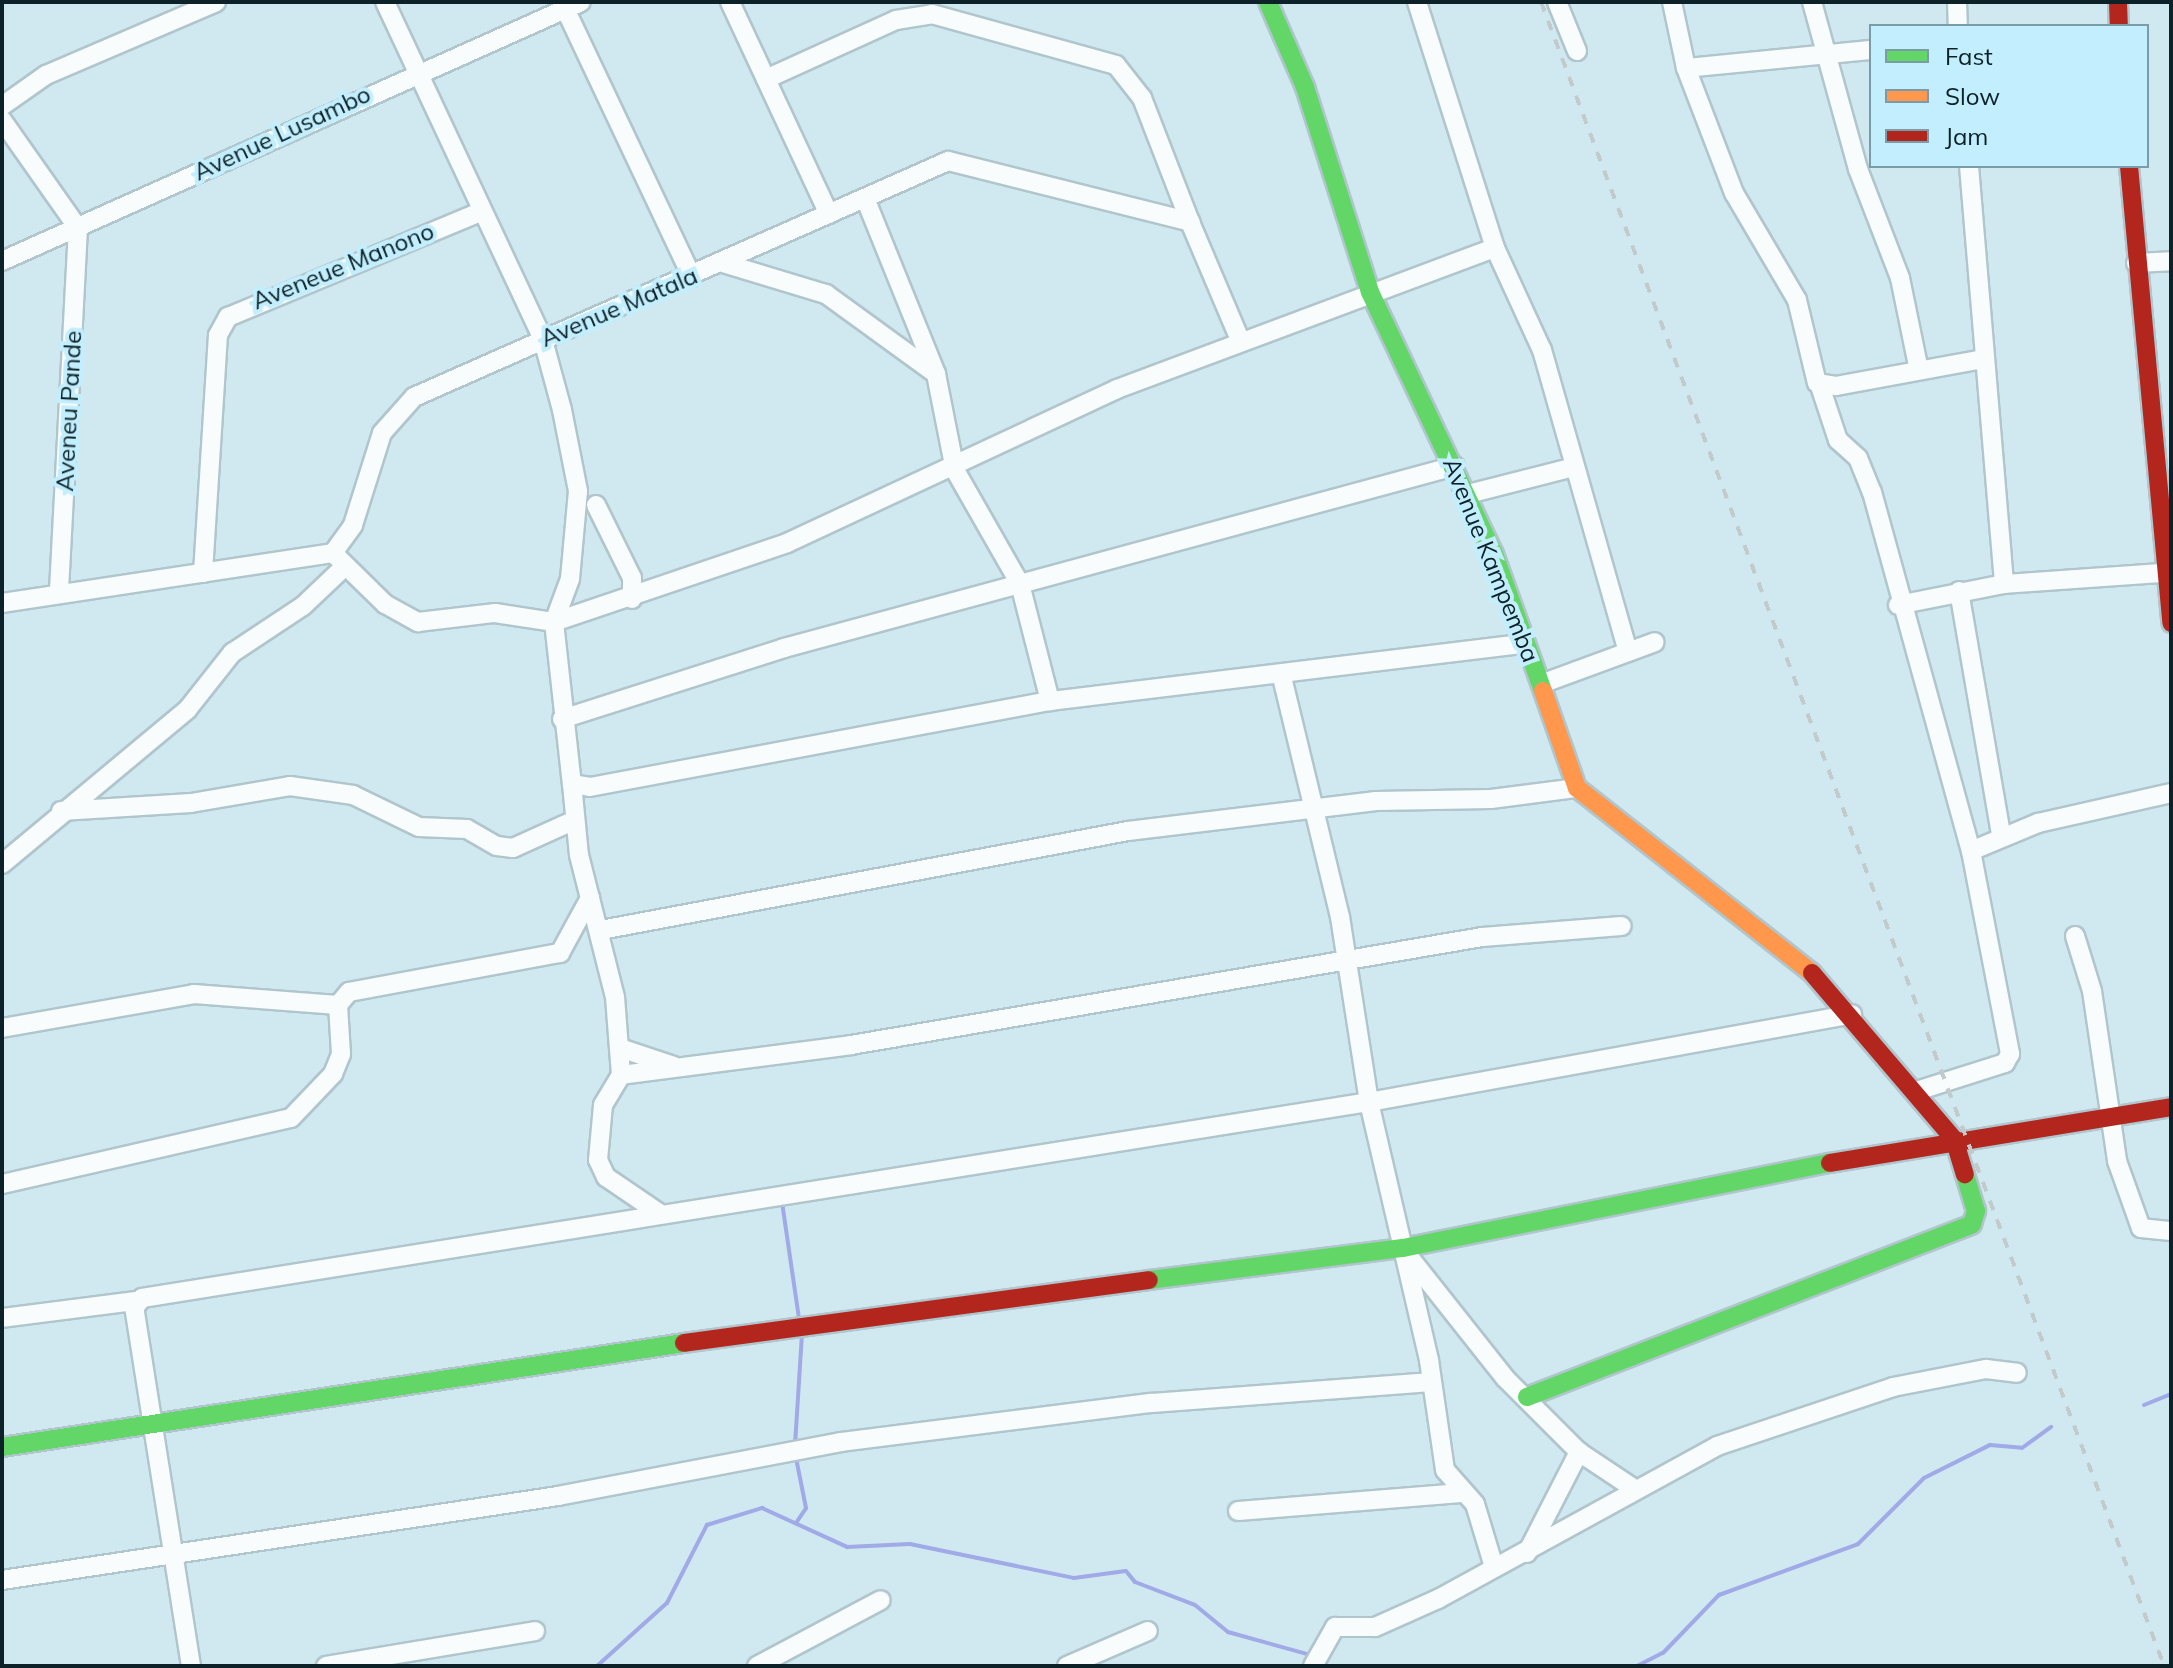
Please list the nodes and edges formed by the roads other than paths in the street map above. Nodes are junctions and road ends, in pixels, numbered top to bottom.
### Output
1 (216, 2) edge
2 (385, 2) edge
3 (730, 2) edge
4 (1268, 2) edge
5 (1417, 2) edge
6 (1557, 2) edge
7 (1672, 2) edge
8 (1812, 2) edge
9 (1957, 2) edge
10 (2118, 2) edge
11 (569, 4) edge
12 (1958, 24) edge
13 (2119, 24) edge
14 (1869, 50) edge
15 (1577, 51) dead end
16 (1821, 52) junction
17 (1686, 68) junction
18 (415, 71) junction
19 (766, 79) junction
20 (2, 106) edge
21 (2, 120) edge
22 (1969, 168) edge
23 (2129, 168) edge
24 (865, 198) junction
25 (480, 212) junction
26 (829, 214) junction
27 (1190, 222) junction
28 (78, 228) junction
29 (1495, 248) junction
30 (2, 261) edge
31 (2171, 261) edge
32 (723, 263) junction
33 (2136, 263) junction
34 (692, 277) junction
35 (1370, 292) junction
36 (543, 340) junction
37 (1240, 340) junction
38 (1983, 359) junction
39 (1918, 366) junction
40 (936, 374) junction
41 (1820, 386) junction
42 (1455, 466) junction
43 (1574, 467) junction
44 (955, 470) junction
45 (1468, 494) junction
46 (596, 505) dead end
47 (338, 560) junction
48 (203, 573) junction
49 (2163, 573) junction
50 (1020, 584) junction
51 (2004, 584) junction
52 (1959, 591) junction
53 (59, 594) junction
54 (632, 599) junction
55 (2, 603) edge
56 (1898, 605) junction
57 (554, 622) junction
58 (2171, 623) edge
59 (1655, 642) dead end
60 (1523, 644) junction
61 (1628, 652) junction
62 (1282, 677) junction
63 (1541, 684) junction
64 (1050, 701) junction
65 (562, 719) junction
66 (572, 784) junction
67 (1577, 788) junction
68 (2171, 793) edge
69 (1313, 808) junction
70 (61, 811) junction
71 (575, 820) junction
72 (2001, 835) junction
73 (1971, 851) junction
74 (2, 864) edge
75 (590, 898) junction
76 (1622, 926) dead end
77 (601, 930) junction
78 (2075, 936) dead end
79 (1344, 962) junction
80 (338, 1005) junction
81 (1852, 1014) junction
82 (2, 1028) edge
83 (620, 1048) junction
84 (687, 1068) junction
85 (621, 1075) junction
86 (1920, 1090) junction
87 (1369, 1102) junction
88 (2171, 1107) edge
89 (2107, 1119) junction
90 (1954, 1139) junction
91 (2, 1184) edge
92 (659, 1213) junction
93 (2171, 1231) edge
94 (1403, 1248) junction
95 (135, 1301) junction
96 (2, 1318) edge
97 (2017, 1373) dead end
98 (1429, 1382) junction
99 (1527, 1397) junction
100 (153, 1426) junction
101 (2, 1447) edge
102 (1579, 1452) junction
103 (1633, 1488) junction
104 (1464, 1493) junction
105 (1238, 1511) dead end
106 (1527, 1553) junction
107 (172, 1555) junction
108 (1494, 1567) junction
109 (2, 1580) edge
110 (881, 1600) dead end
111 (535, 1631) dead end
112 (1148, 1631) dead end
113 (191, 1666) edge
114 (326, 1666) edge
115 (757, 1666) edge
116 (1067, 1666) edge
117 (1313, 1666) edge

1 - 20 street
2 - 18 street
3 - 19 street
4 - 35 main road, Avenue Kampemba
5 - 29 street
6 - 15 street
7 - 17 street
8 - 16 street
9 - 12 street
10 - 13 main road
11 - 18 street, Avenue Lusambo
11 - 34 street
14 - 16 street
16 - 17 street
16 - 39 street
17 - 41 street
18 - 25 street
18 - 28 street, Avenue Lusambo
19 - 26 street
19 - 27 street
21 - 28 street
22 - 38 street
23 - 33 main road
24 - 26 street, Avenue Matala
24 - 27 street, Avenue Matala
24 - 40 street
25 - 36 street
25 - 48 street, Aveneue Manono
26 - 32 street, Avenue Matala
27 - 37 street
28 - 30 street, Avenue Lusambo
28 - 53 street, Aveneu Pande
29 - 35 street
29 - 43 street
31 - 33 street
32 - 34 street, Avenue Matala
32 - 40 street
33 - 49 main road
34 - 36 street, Avenue Matala
35 - 37 street
35 - 42 main road, Avenue Kampemba
36 - 47 street, Avenue Matala
36 - 57 street
37 - 44 street
38 - 39 street
38 - 51 street
39 - 41 street
40 - 44 street
41 - 56 street
42 - 45 main road, Avenue Kampemba
42 - 50 street
43 - 45 street
43 - 61 street
44 - 50 street
44 - 54 street
45 - 60 main road, Avenue Kampemba
46 - 54 street
47 - 48 street
47 - 57 street
47 - 70 street, Avenue Matala
48 - 53 street
49 - 51 street
49 - 58 main road
50 - 64 street
50 - 65 street
51 - 52 street
52 - 56 street
52 - 72 street
53 - 55 street
54 - 57 street
56 - 73 street
57 - 65 street
59 - 61 street
60 - 62 street
60 - 63 main road, Avenue Kampemba
61 - 63 street
62 - 64 street
62 - 69 street
63 - 67 main road, Avenue Kampemba
64 - 66 street
65 - 66 street
66 - 71 street
67 - 69 street
67 - 81 main road
68 - 72 street
69 - 77 street
69 - 79 street
70 - 71 street
70 - 74 street, Avenue Matala
71 - 75 street
72 - 73 street
73 - 86 street
75 - 77 street
75 - 80 street
76 - 79 street
77 - 83 street
78 - 89 street
79 - 84 street
79 - 87 street
80 - 82 street
80 - 91 street
81 - 86 main road
81 - 87 street
83 - 84 street
83 - 85 street
84 - 85 street
85 - 92 street
86 - 90 main road
87 - 92 street
87 - 94 street
88 - 89 main road
89 - 90 main road
89 - 93 street
90 - 94 main road
90 - 99 main road
92 - 95 street
94 - 98 street
94 - 99 street
94 - 100 main road
95 - 96 street
95 - 100 street
97 - 103 street
98 - 104 street
98 - 107 street
99 - 102 street
100 - 101 main road
100 - 107 street
102 - 103 street
102 - 106 street
103 - 106 street
104 - 105 street
104 - 108 street
106 - 108 street
107 - 109 street
107 - 113 street
108 - 117 street
110 - 115 street
111 - 114 street
112 - 116 street

